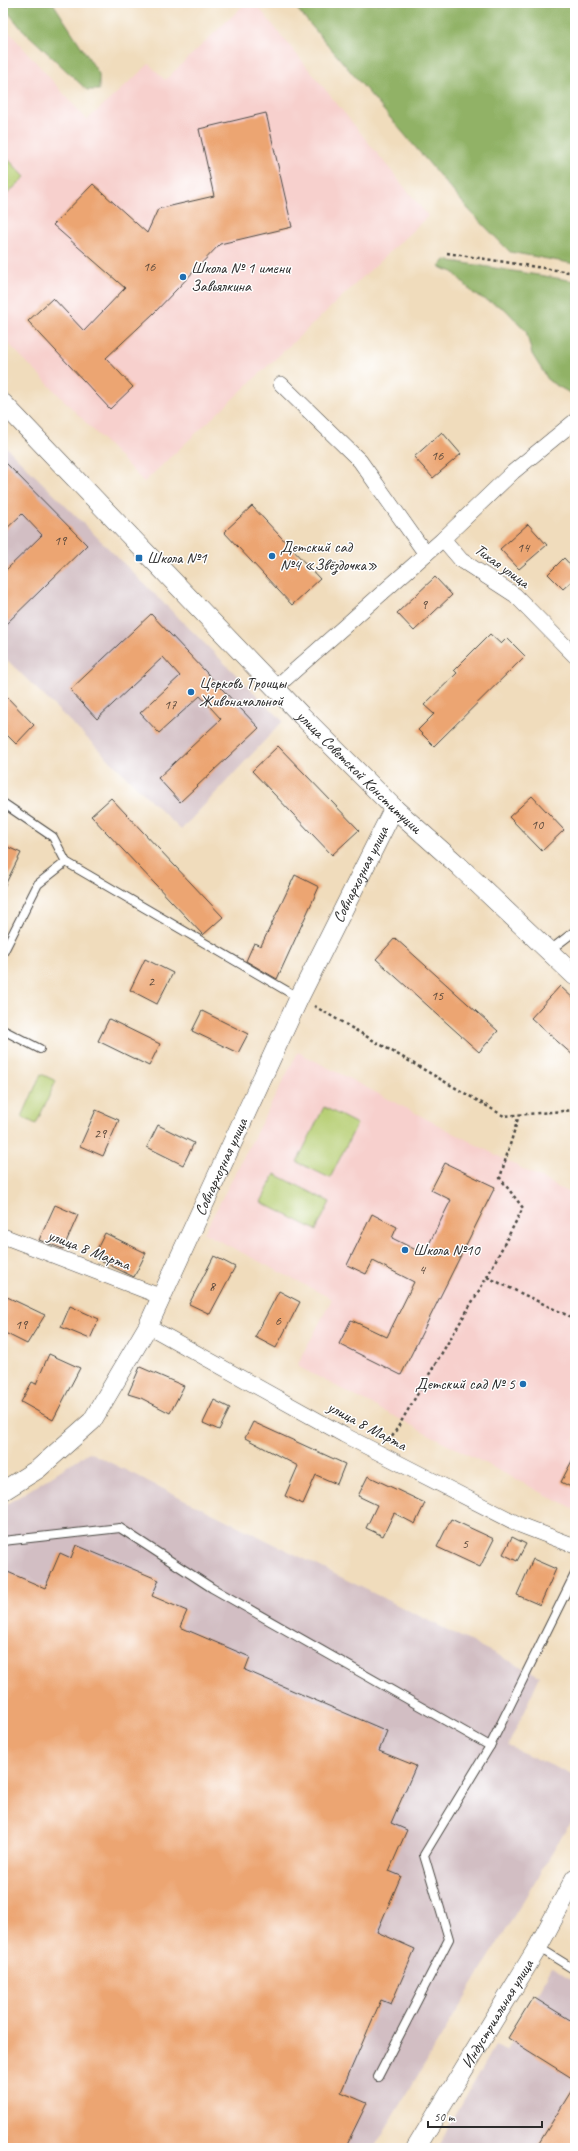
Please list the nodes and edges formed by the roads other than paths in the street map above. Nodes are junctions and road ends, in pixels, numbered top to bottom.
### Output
1 (281, 384) dead end
2 (3, 403) edge
3 (575, 422) edge
4 (443, 539) junction
5 (426, 554) junction
6 (575, 656) edge
7 (275, 688) junction
8 (3, 802) edge
9 (394, 808) junction
10 (66, 862) junction
11 (575, 930) edge
12 (549, 951) junction
13 (3, 953) edge
14 (575, 976) edge
15 (299, 998) junction
16 (3, 1030) edge
17 (40, 1049) dead end
18 (3, 1236) edge
19 (162, 1297) junction
20 (148, 1326) junction
21 (3, 1491) edge
22 (3, 1541) edge
23 (575, 1546) edge
24 (575, 1574) edge
25 (490, 1746) junction
26 (575, 1878) edge
27 (538, 1947) junction
28 (575, 1970) edge
29 (378, 2077) dead end
30 (416, 2148) edge

1 - 5 street
2 - 7 street, улица Советской Конституции
3 - 4 street
4 - 5 street
4 - 6 street, Тихая улица
5 - 7 street
7 - 9 street, улица Советской Конституции
8 - 10 lane
9 - 12 street, улица Советской Конституции
9 - 15 street, Совнархозная улица
10 - 13 lane
10 - 15 lane
11 - 12 lane
12 - 14 street, улица Советской Конституции
15 - 19 street, Совнархозная улица
16 - 17 lane
18 - 19 street, улица 8 Марта
19 - 20 street, Совнархозная улица
20 - 21 street, Совнархозная улица
20 - 23 street, улица 8 Марта
22 - 25 lane
24 - 25 lane
25 - 29 lane
26 - 27 street, Индустриальная улица
27 - 28 lane
27 - 30 street, Индустриальная улица

